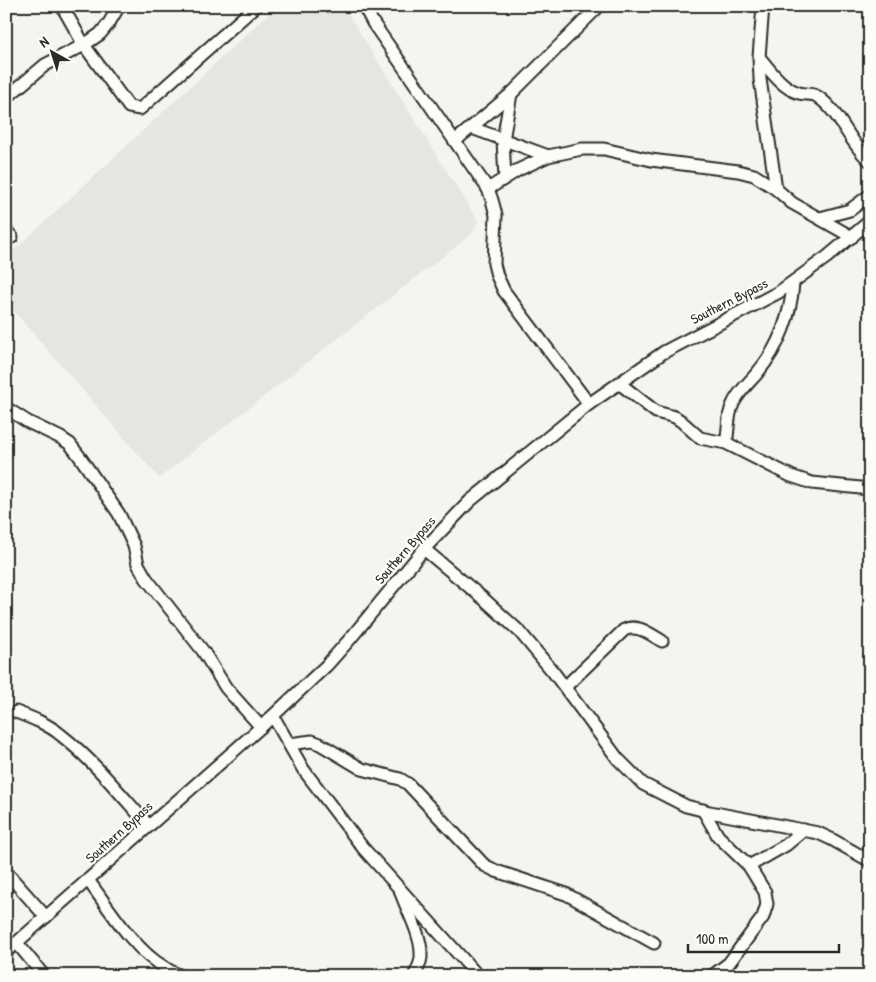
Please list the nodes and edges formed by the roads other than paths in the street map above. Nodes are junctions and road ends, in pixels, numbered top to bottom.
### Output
1 (62, 6) edge
2 (119, 6) edge
3 (256, 6) edge
4 (364, 6) edge
5 (599, 6) edge
6 (763, 6) edge
7 (84, 45) junction
8 (759, 57) junction
9 (511, 94) junction
10 (6, 98) edge
11 (472, 128) junction
12 (503, 140) junction
13 (455, 141) junction
14 (548, 156) junction
15 (870, 161) edge
16 (505, 178) junction
17 (488, 189) junction
18 (776, 189) junction
19 (870, 195) edge
20 (820, 218) junction
21 (870, 221) edge
22 (852, 237) junction
23 (793, 283) junction
24 (619, 383) junction
25 (589, 404) junction
26 (6, 408) edge
27 (726, 443) junction
28 (870, 489) edge
29 (424, 549) junction
30 (662, 641) dead end
31 (565, 687) junction
32 (16, 712) dead end
33 (273, 716) junction
34 (261, 727) junction
35 (289, 744) junction
36 (703, 810) junction
37 (149, 826) junction
38 (804, 830) junction
39 (870, 861) edge
40 (749, 866) junction
41 (6, 872) edge
42 (88, 880) junction
43 (398, 886) junction
44 (46, 917) junction
45 (17, 943) junction
46 (654, 943) dead end
47 (6, 952) edge
48 (44, 976) edge
49 (181, 976) edge
50 (414, 976) edge
51 (478, 976) edge
52 (712, 976) edge

1 - 7 street
2 - 7 street
3 - 7 street
4 - 13 street
5 - 9 street
6 - 8 street
7 - 10 street
8 - 15 street
8 - 18 street
9 - 11 street
9 - 12 street
11 - 12 street
11 - 13 street
12 - 14 street
12 - 16 street
13 - 17 street
14 - 16 street
14 - 18 street
16 - 17 street
17 - 25 street
18 - 20 street
19 - 20 street
20 - 22 street
21 - 22 street, Southern Bypass
22 - 23 street, Southern Bypass
23 - 24 street, Southern Bypass
23 - 27 street
24 - 25 street, Southern Bypass
24 - 27 street
25 - 29 street, Southern Bypass
26 - 34 street
27 - 28 street
29 - 31 street
29 - 33 street, Southern Bypass
30 - 31 street
31 - 36 street
32 - 37 street
33 - 34 street, Southern Bypass
33 - 35 street
34 - 37 street, Southern Bypass
35 - 43 street
35 - 46 street
36 - 38 street
36 - 40 street
37 - 42 street, Southern Bypass
38 - 39 street
38 - 40 street
40 - 52 street
41 - 44 street
42 - 44 street, Southern Bypass
42 - 49 street
43 - 50 street
43 - 51 street
44 - 45 street, Southern Bypass
45 - 47 street, Southern Bypass
45 - 48 street

